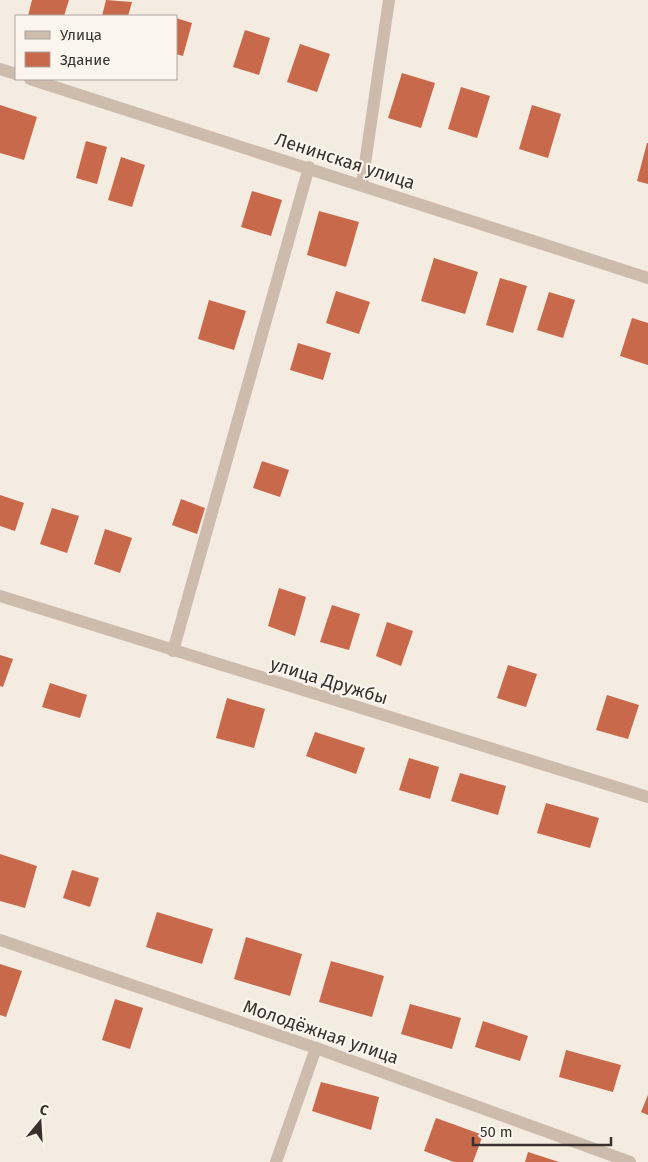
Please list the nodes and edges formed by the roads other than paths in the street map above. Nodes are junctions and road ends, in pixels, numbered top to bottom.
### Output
1 (389, 0) edge
2 (0, 69) edge
3 (15, 74) edge
4 (33, 80) edge
5 (309, 167) junction
6 (362, 184) junction
7 (648, 278) edge
8 (0, 596) edge
9 (173, 651) junction
10 (648, 797) edge
11 (0, 940) edge
12 (316, 1048) junction
13 (276, 1162) edge
14 (630, 1162) edge

1 - 6 street
2 - 3 street
4 - 5 street, Ленинская улица
5 - 6 street, Ленинская улица
5 - 9 street
6 - 7 street, Ленинская улица
8 - 9 street, улица Дружбы
9 - 10 street, улица Дружбы
11 - 12 street, Молодёжная улица
12 - 13 street
12 - 14 street, Молодёжная улица

